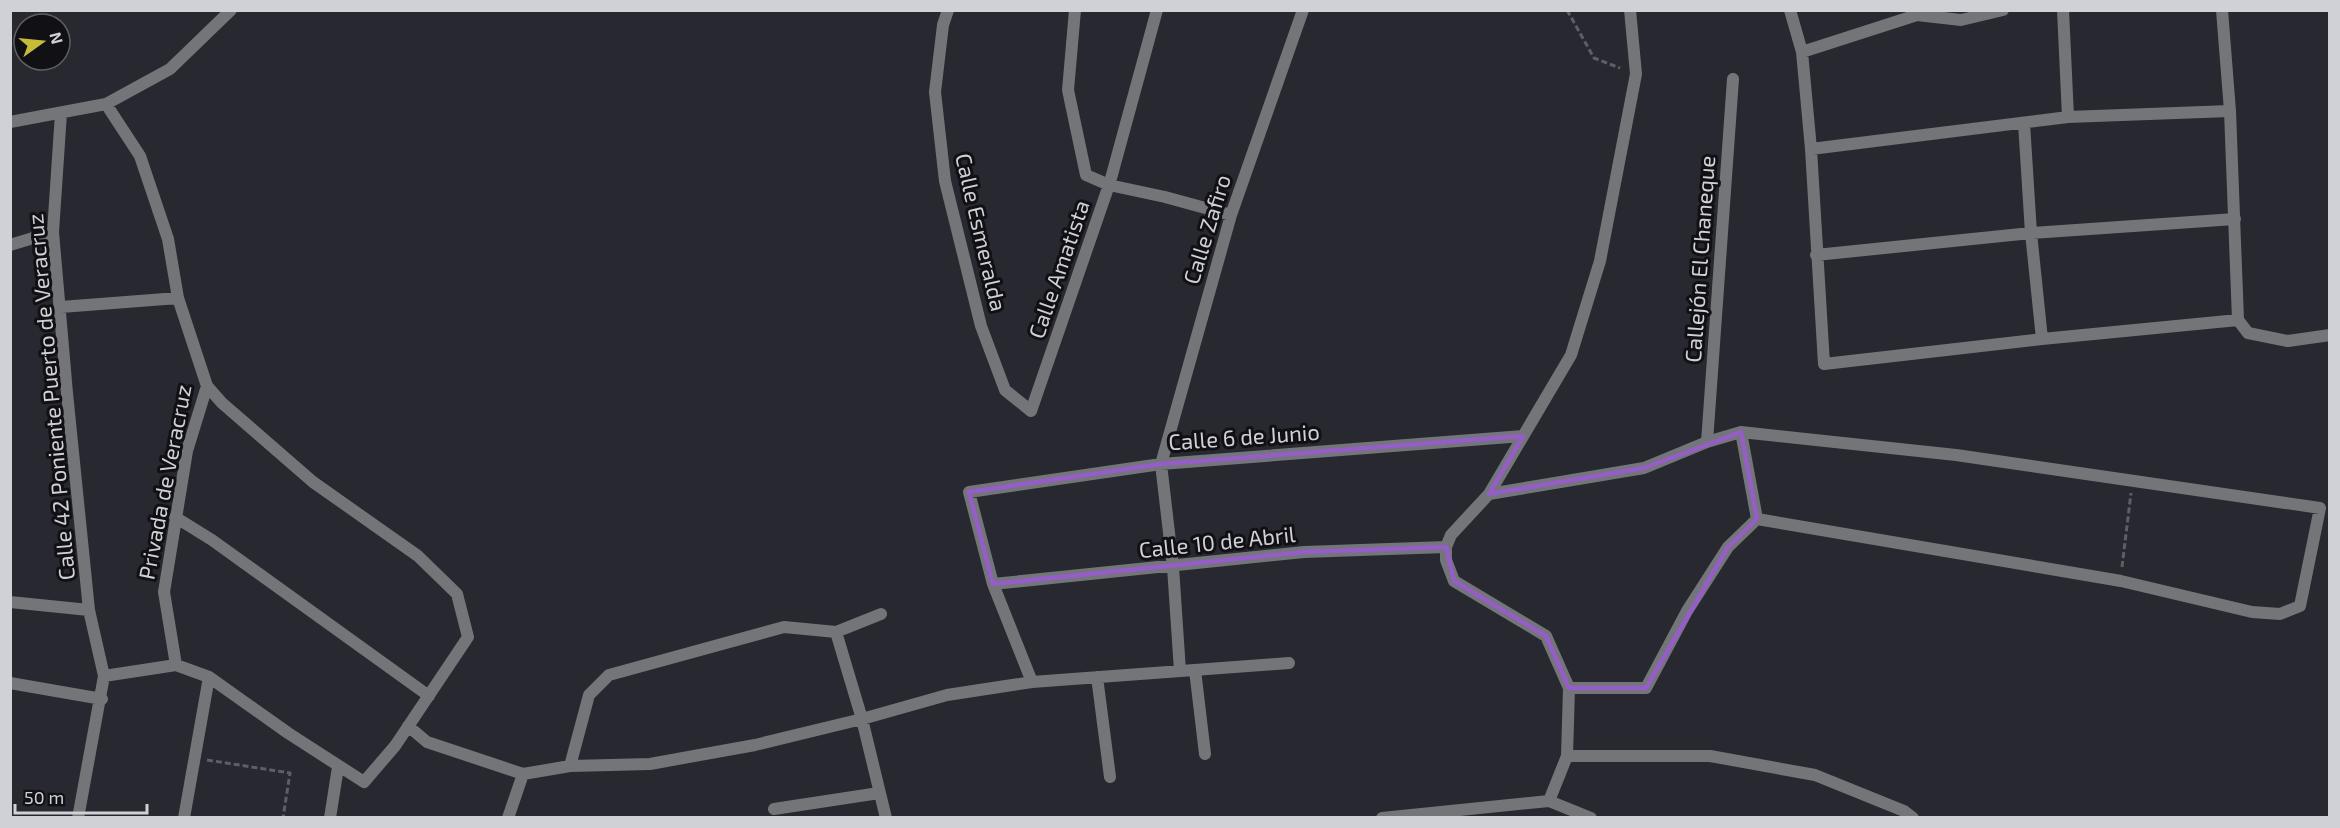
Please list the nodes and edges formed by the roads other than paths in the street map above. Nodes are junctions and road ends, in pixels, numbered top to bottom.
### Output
1 (231, 10) edge
2 (948, 10) edge
3 (1075, 10) edge
4 (1157, 10) edge
5 (1303, 10) edge
6 (1630, 10) edge
7 (1790, 10) edge
8 (2003, 10) edge
9 (2063, 10) edge
10 (2222, 10) edge
11 (1917, 13) edge
12 (1802, 52) junction
13 (1733, 79) dead end
14 (106, 104) junction
15 (2230, 111) junction
16 (61, 113) junction
17 (2068, 117) junction
18 (10, 122) edge
19 (2024, 123) junction
20 (1811, 148) junction
21 (1109, 185) junction
22 (1231, 215) junction
23 (2235, 219) junction
24 (53, 232) junction
25 (2031, 233) junction
26 (10, 245) edge
27 (1816, 255) junction
28 (178, 298) junction
29 (61, 307) junction
30 (2238, 321) junction
31 (2330, 335) edge
32 (2042, 339) junction
33 (207, 386) junction
34 (1031, 411) joint
35 (1741, 432) junction
36 (1523, 436) junction
37 (1707, 442) junction
38 (1161, 464) junction
39 (1489, 494) junction
40 (175, 517) junction
41 (1757, 519) junction
42 (1446, 547) junction
43 (1173, 567) junction
44 (993, 584) junction
45 (10, 602) edge
46 (89, 610) junction
47 (881, 614) dead end
48 (836, 632) junction
49 (1289, 663) dead end
50 (176, 666) junction
51 (1195, 670) junction
52 (1180, 671) junction
53 (104, 676) junction
54 (209, 677) junction
55 (1097, 677) junction
56 (10, 682) edge
57 (1032, 682) junction
58 (1569, 688) junction
59 (429, 696) junction
60 (102, 699) junction
61 (862, 719) junction
62 (408, 726) junction
63 (1205, 754) dead end
64 (1567, 756) junction
65 (570, 766) junction
66 (338, 767) junction
67 (523, 774) junction
68 (1110, 777) dead end
69 (879, 793) junction
70 (1549, 801) junction
71 (774, 809) dead end
72 (78, 818) edge
73 (184, 818) edge
74 (330, 818) edge
75 (508, 818) edge
76 (886, 818) edge
77 (1382, 818) edge
78 (1591, 818) edge
79 (1912, 818) edge

1 - 14 street
2 - 34 street, Calle Esmeralda
3 - 21 street, Calle Amatista
4 - 21 street
5 - 22 street, Calle Zafiro
6 - 36 street
7 - 12 street
8 - 11 street
9 - 17 street
10 - 15 street
11 - 12 street
12 - 20 street
13 - 37 street, Callejón El Chaneque
14 - 16 street
14 - 28 street, Privada de Veracruz
15 - 17 street
15 - 23 street
16 - 18 street
16 - 24 street, Calle 42 Poniente Puerto de Veracruz
17 - 19 street
19 - 20 street
19 - 25 street
20 - 27 street
21 - 22 street
21 - 34 street, Calle Amatista
22 - 38 street, Calle Zafiro
23 - 25 street
23 - 30 street
24 - 26 street
24 - 29 street, Calle 42 Poniente Puerto de Veracruz
25 - 27 street
25 - 32 street
27 - 32 street
28 - 29 street
28 - 33 street, Privada de Veracruz
29 - 46 street, Calle 42 Poniente Puerto de Veracruz
30 - 31 street
30 - 32 street
33 - 40 street, Privada de Veracruz
33 - 59 street
35 - 37 street
35 - 41 street
35 - 41 street
36 - 38 street, Calle 6 de Junio
36 - 39 street
37 - 39 street
38 - 43 street
38 - 44 street, Calle 6 de Junio
39 - 42 street
40 - 50 street, Privada de Veracruz
40 - 59 street
41 - 58 street
42 - 43 street, Calle 10 de Abril
42 - 58 street
43 - 44 street, Calle 10 de Abril
43 - 52 street
44 - 57 street
45 - 46 street
46 - 53 street, Calle 42 Poniente Puerto de Veracruz
47 - 48 street
48 - 61 street
48 - 65 street
49 - 51 street
50 - 53 street
50 - 54 street
51 - 52 street
51 - 63 street
52 - 55 street
53 - 60 street, Calle 42 Poniente Puerto de Veracruz
54 - 66 street
54 - 73 street
55 - 57 street
55 - 68 street
56 - 60 street
57 - 61 street
58 - 64 street
59 - 62 street
60 - 72 street, Calle 42 Poniente Puerto de Veracruz
61 - 65 street
61 - 69 street
62 - 66 street
62 - 67 street
64 - 70 street
64 - 79 street
65 - 67 street
66 - 74 street
67 - 75 street
69 - 71 street
69 - 76 street
70 - 77 street
70 - 78 street

